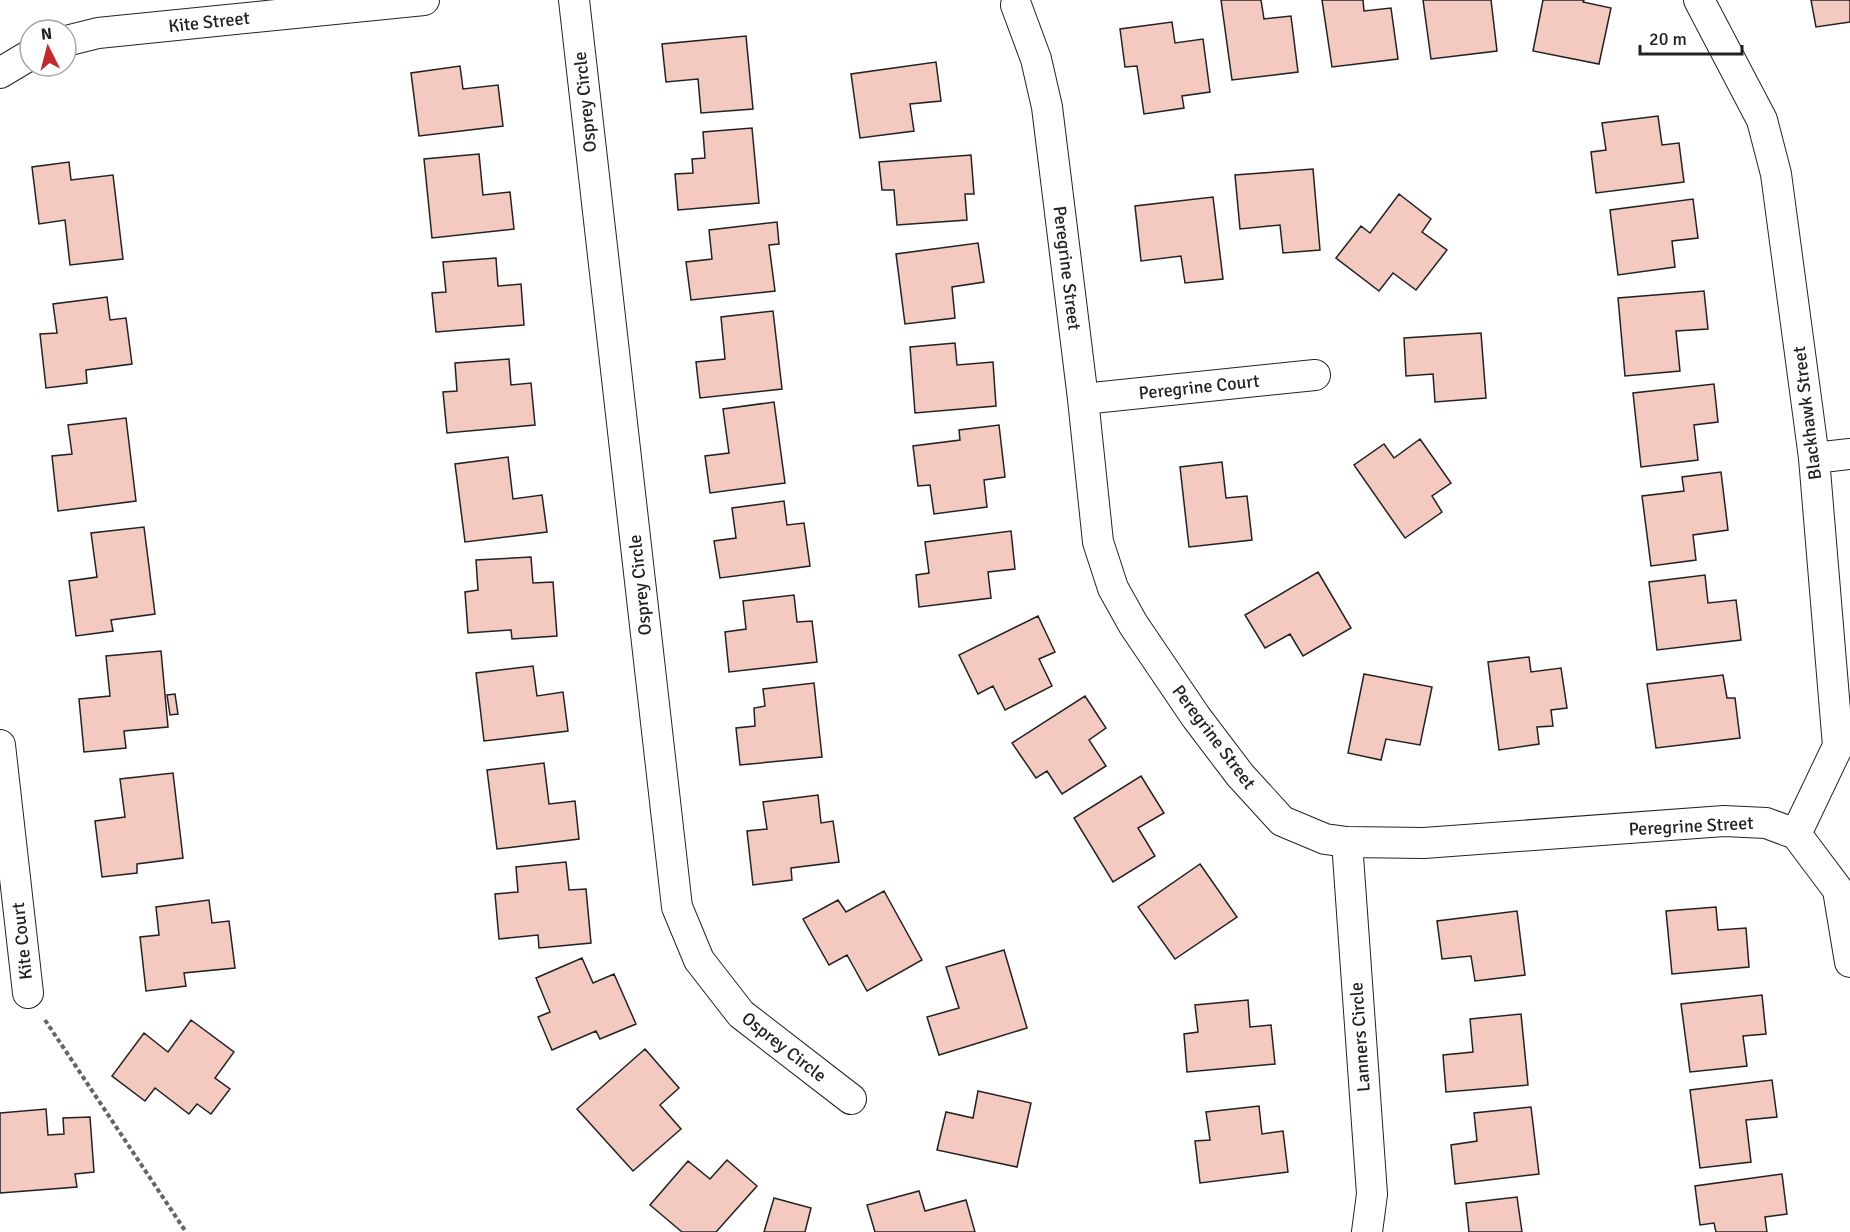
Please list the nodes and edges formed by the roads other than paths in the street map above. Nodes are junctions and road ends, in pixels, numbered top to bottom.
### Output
1 (424, 0) edge
2 (574, 0) edge
3 (1699, 0) edge
4 (1015, 2) edge
5 (78, 38) edge
6 (18, 62) edge
7 (0, 73) edge
8 (1315, 375) dead end
9 (1083, 399) junction
10 (1850, 454) edge
11 (1814, 458) junction
12 (0, 745) edge
13 (1797, 834) junction
14 (1347, 842) junction
15 (1850, 962) edge
16 (28, 993) road end
17 (851, 1099) dead end
18 (1367, 1232) edge

1 - 5 street, Kite Street
2 - 17 street, Osprey Circle
3 - 11 street, Blackhawk Street
4 - 9 street, Peregrine Street
6 - 7 street
8 - 9 street, Peregrine Court
9 - 14 street, Peregrine Street
10 - 11 street
11 - 13 street, Blackhawk Street
12 - 16 street, Kite Court
13 - 14 street, Peregrine Street
13 - 15 street
14 - 18 street, Lanners Circle

